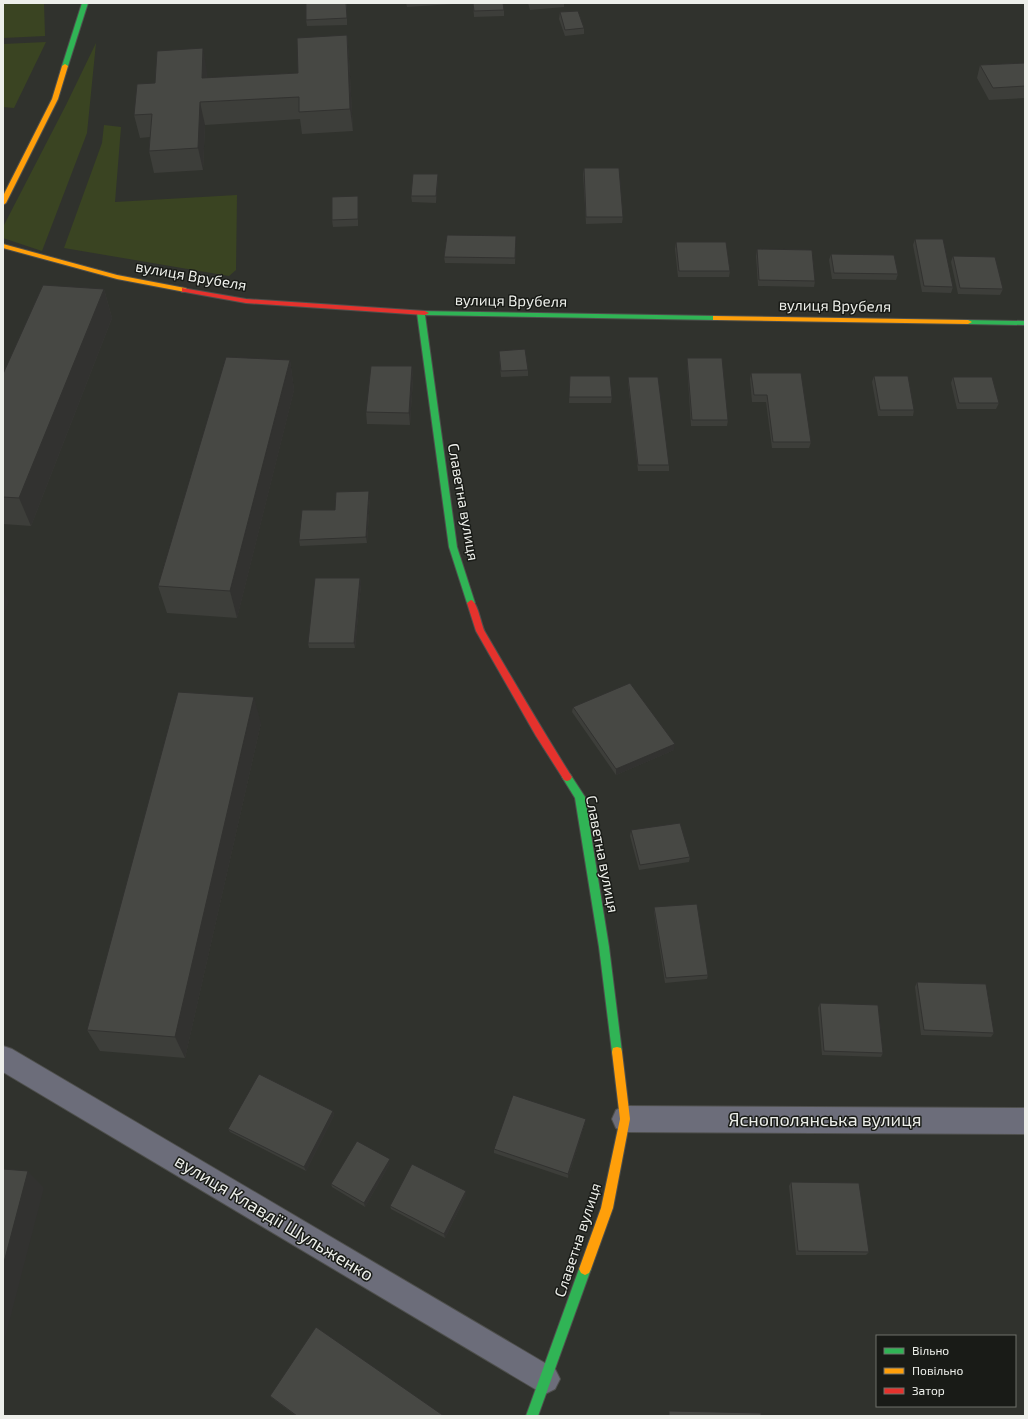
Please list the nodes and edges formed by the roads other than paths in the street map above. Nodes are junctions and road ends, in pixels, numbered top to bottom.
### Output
1 (86, 3) edge
2 (3, 203) edge
3 (3, 246) edge
4 (422, 313) junction
5 (1025, 324) edge
6 (3, 1058) edge
7 (625, 1119) junction
8 (1025, 1121) edge
9 (545, 1379) junction
10 (532, 1416) edge

1 - 2 street
3 - 4 street, вулиця Врубеля
4 - 5 street, вулиця Врубеля
4 - 7 street, Славетна вулиця
6 - 9 street, вулиця Клавдії Шульженко
7 - 8 street, Яснополянська вулиця
7 - 9 street, Славетна вулиця
9 - 10 street, Славетна вулиця

